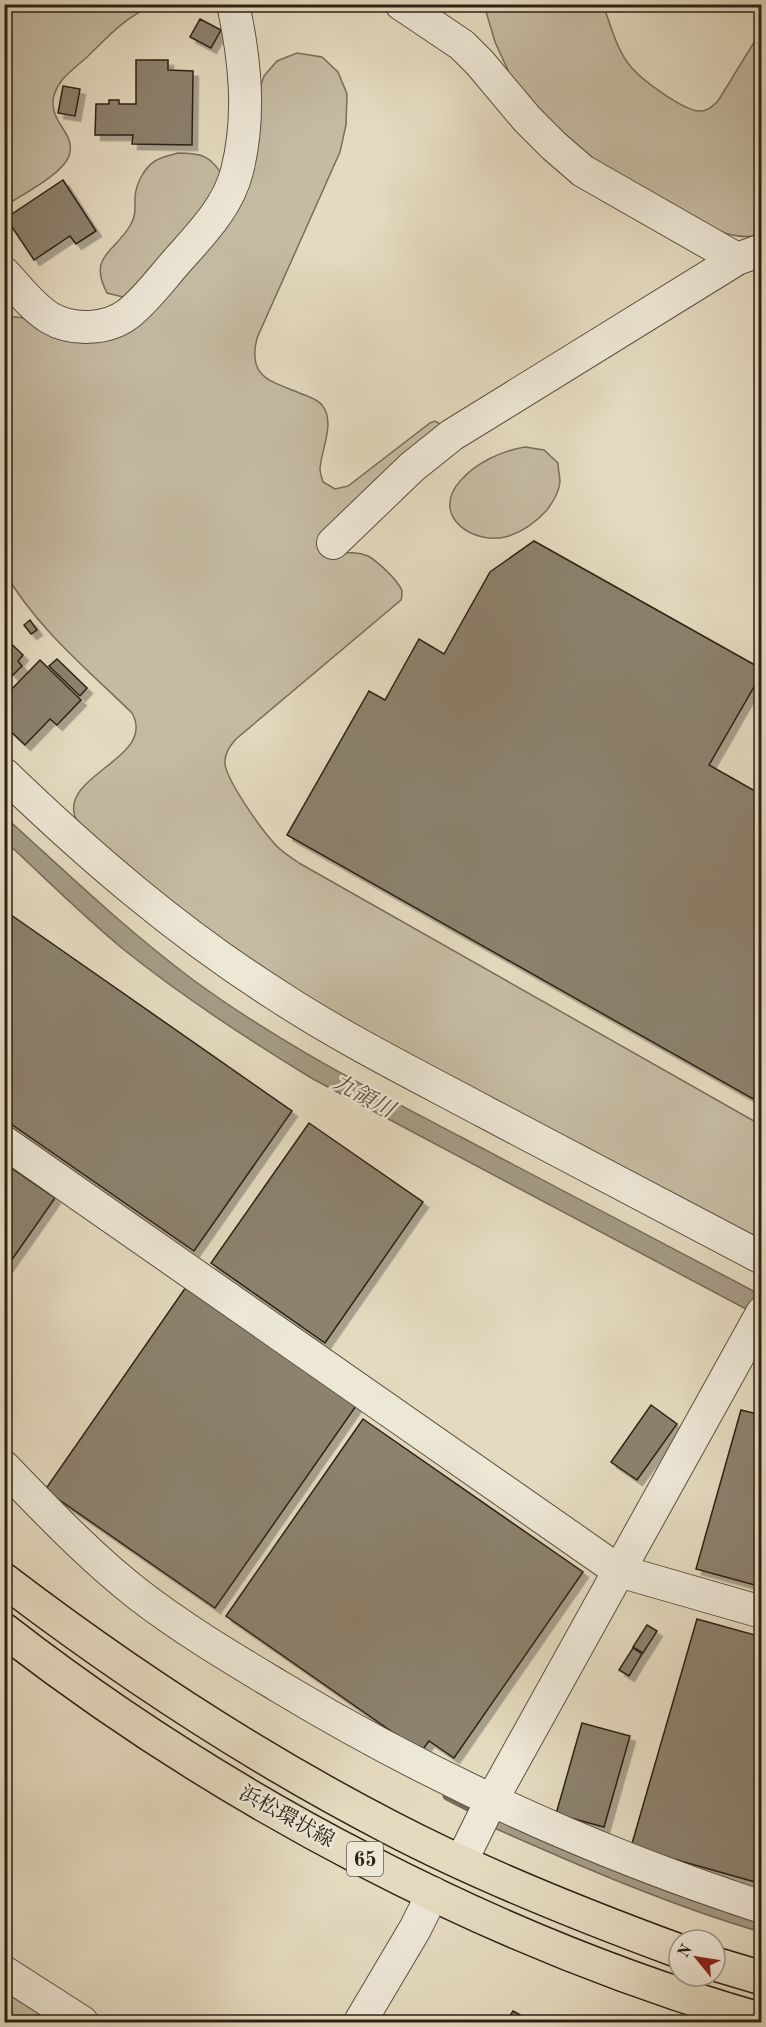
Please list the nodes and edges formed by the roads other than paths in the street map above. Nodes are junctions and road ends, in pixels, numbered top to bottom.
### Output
1 (233, 4) edge
2 (400, 4) edge
3 (749, 255) edge
4 (4, 273) edge
5 (333, 543) dead end
6 (4, 774) edge
7 (4, 1142) edge
8 (762, 1258) edge
9 (756, 1322) edge
10 (4, 1467) edge
11 (619, 1571) junction
12 (4, 1580) edge
13 (762, 1612) edge
14 (4, 1630) edge
15 (486, 1811) junction
16 (461, 1862) junction
17 (433, 1893) junction
18 (762, 1907) edge
19 (667, 1946) edge
20 (727, 1968) edge
21 (4, 1972) edge
22 (762, 1978) edge
23 (762, 2020) edge
24 (82, 2022) edge
25 (360, 2022) edge

1 - 4 street
2 - 3 street
3 - 5 street
6 - 8 street
7 - 11 street
9 - 11 street
10 - 15 street
11 - 13 street
11 - 15 street
12 - 16 main road, 浜松環状線 / 65
14 - 17 main road, 浜松環状線 / 65
15 - 16 street
15 - 18 street
16 - 19 main road, 浜松環状線 / 65
17 - 23 main road, 浜松環状線 / 65
17 - 25 street
20 - 22 main road
21 - 24 street

